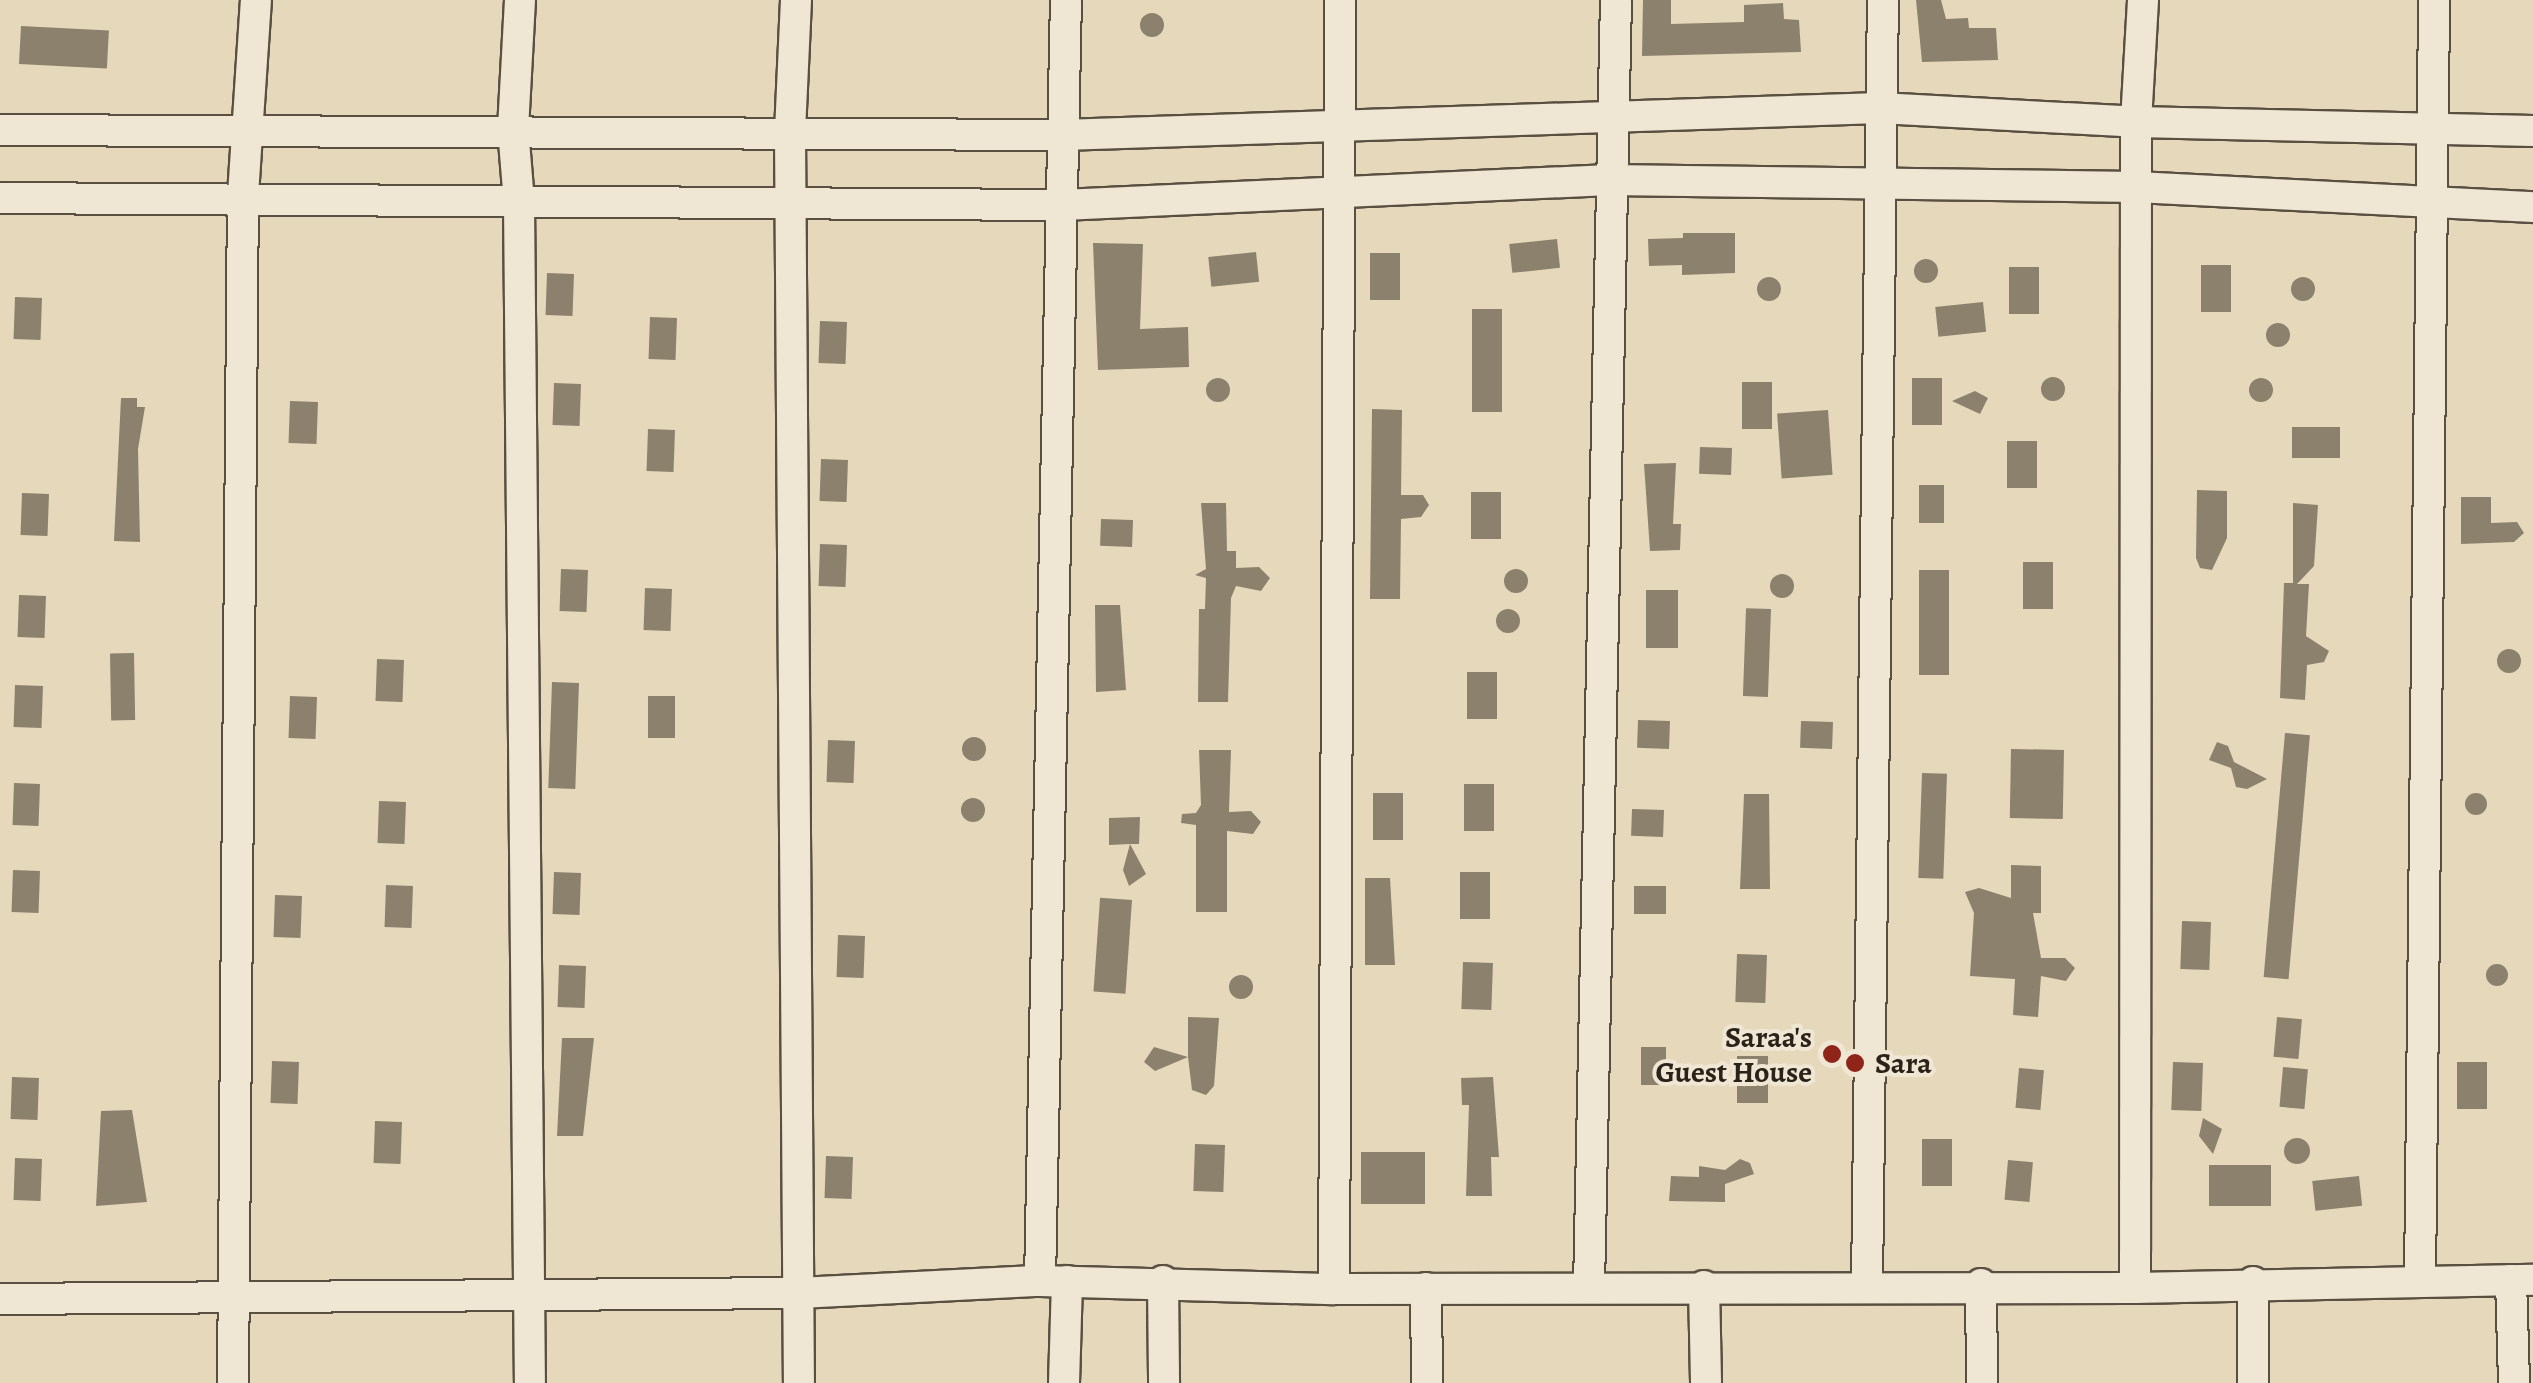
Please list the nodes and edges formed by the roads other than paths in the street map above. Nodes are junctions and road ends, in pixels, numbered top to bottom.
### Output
1 (256, 0) edge
2 (520, 0) edge
3 (796, 0) edge
4 (1066, 0) edge
5 (1340, 0) edge
6 (1616, 0) edge
7 (1884, 0) edge
8 (2143, 0) edge
9 (2434, 0) edge
10 (1880, 108) junction
11 (1612, 120) junction
12 (2136, 122) junction
13 (1335, 125) junction
14 (513, 129) junction
15 (0, 130) edge
16 (2429, 130) junction
17 (2533, 131) edge
18 (246, 134) junction
19 (790, 134) junction
20 (1062, 135) junction
21 (1609, 180) junction
22 (2136, 186) junction
23 (1883, 187) junction
24 (1343, 194) junction
25 (243, 195) junction
26 (0, 198) edge
27 (519, 202) junction
28 (2429, 204) junction
29 (790, 206) junction
30 (1062, 206) junction
31 (2533, 207) edge
32 (2522, 1280) edge
33 (1053, 1281) junction
34 (2420, 1281) junction
35 (1163, 1282) junction
36 (2253, 1282) junction
37 (1981, 1284) junction
38 (1867, 1285) junction
39 (1704, 1286) junction
40 (1588, 1287) junction
41 (1426, 1288) junction
42 (2135, 1288) junction
43 (1334, 1289) junction
44 (799, 1293) junction
45 (530, 1295) junction
46 (0, 1300) edge
47 (232, 1300) junction
48 (234, 1383) edge
49 (530, 1383) edge
50 (799, 1383) edge
51 (1064, 1383) edge
52 (1164, 1383) edge
53 (1428, 1383) edge
54 (1706, 1383) edge
55 (1982, 1383) edge
56 (2253, 1383) edge
57 (2514, 1383) edge

1 - 18 street
2 - 14 street
3 - 19 street
4 - 20 street
5 - 13 street
6 - 11 street
7 - 10 street
8 - 12 street
9 - 16 street
10 - 11 street
10 - 12 street
10 - 23 street
11 - 13 street
11 - 21 street
12 - 16 street
12 - 22 street
13 - 20 street
13 - 24 street
14 - 18 street
14 - 19 street
14 - 27 street
15 - 18 street
16 - 17 street
16 - 28 street
18 - 25 street
19 - 20 street
19 - 29 street
20 - 30 street
21 - 23 street
21 - 24 street
21 - 40 street
22 - 23 street
22 - 28 street
22 - 42 street
23 - 38 street
24 - 30 street
24 - 43 street
25 - 26 street
25 - 27 street
25 - 47 street
27 - 29 street
27 - 45 street
28 - 31 street
28 - 34 street
29 - 30 street
29 - 44 street
30 - 33 street
32 - 34 street
32 - 57 street
33 - 35 street
33 - 44 street
33 - 51 street
34 - 36 street
35 - 43 street
35 - 52 street
36 - 42 street
36 - 56 street
37 - 38 street
37 - 42 street
37 - 55 street
38 - 39 street
39 - 40 street
39 - 54 street
40 - 41 street
41 - 43 street
41 - 53 street
44 - 45 street
44 - 50 street
45 - 47 street
45 - 49 street
46 - 47 street
47 - 48 street

